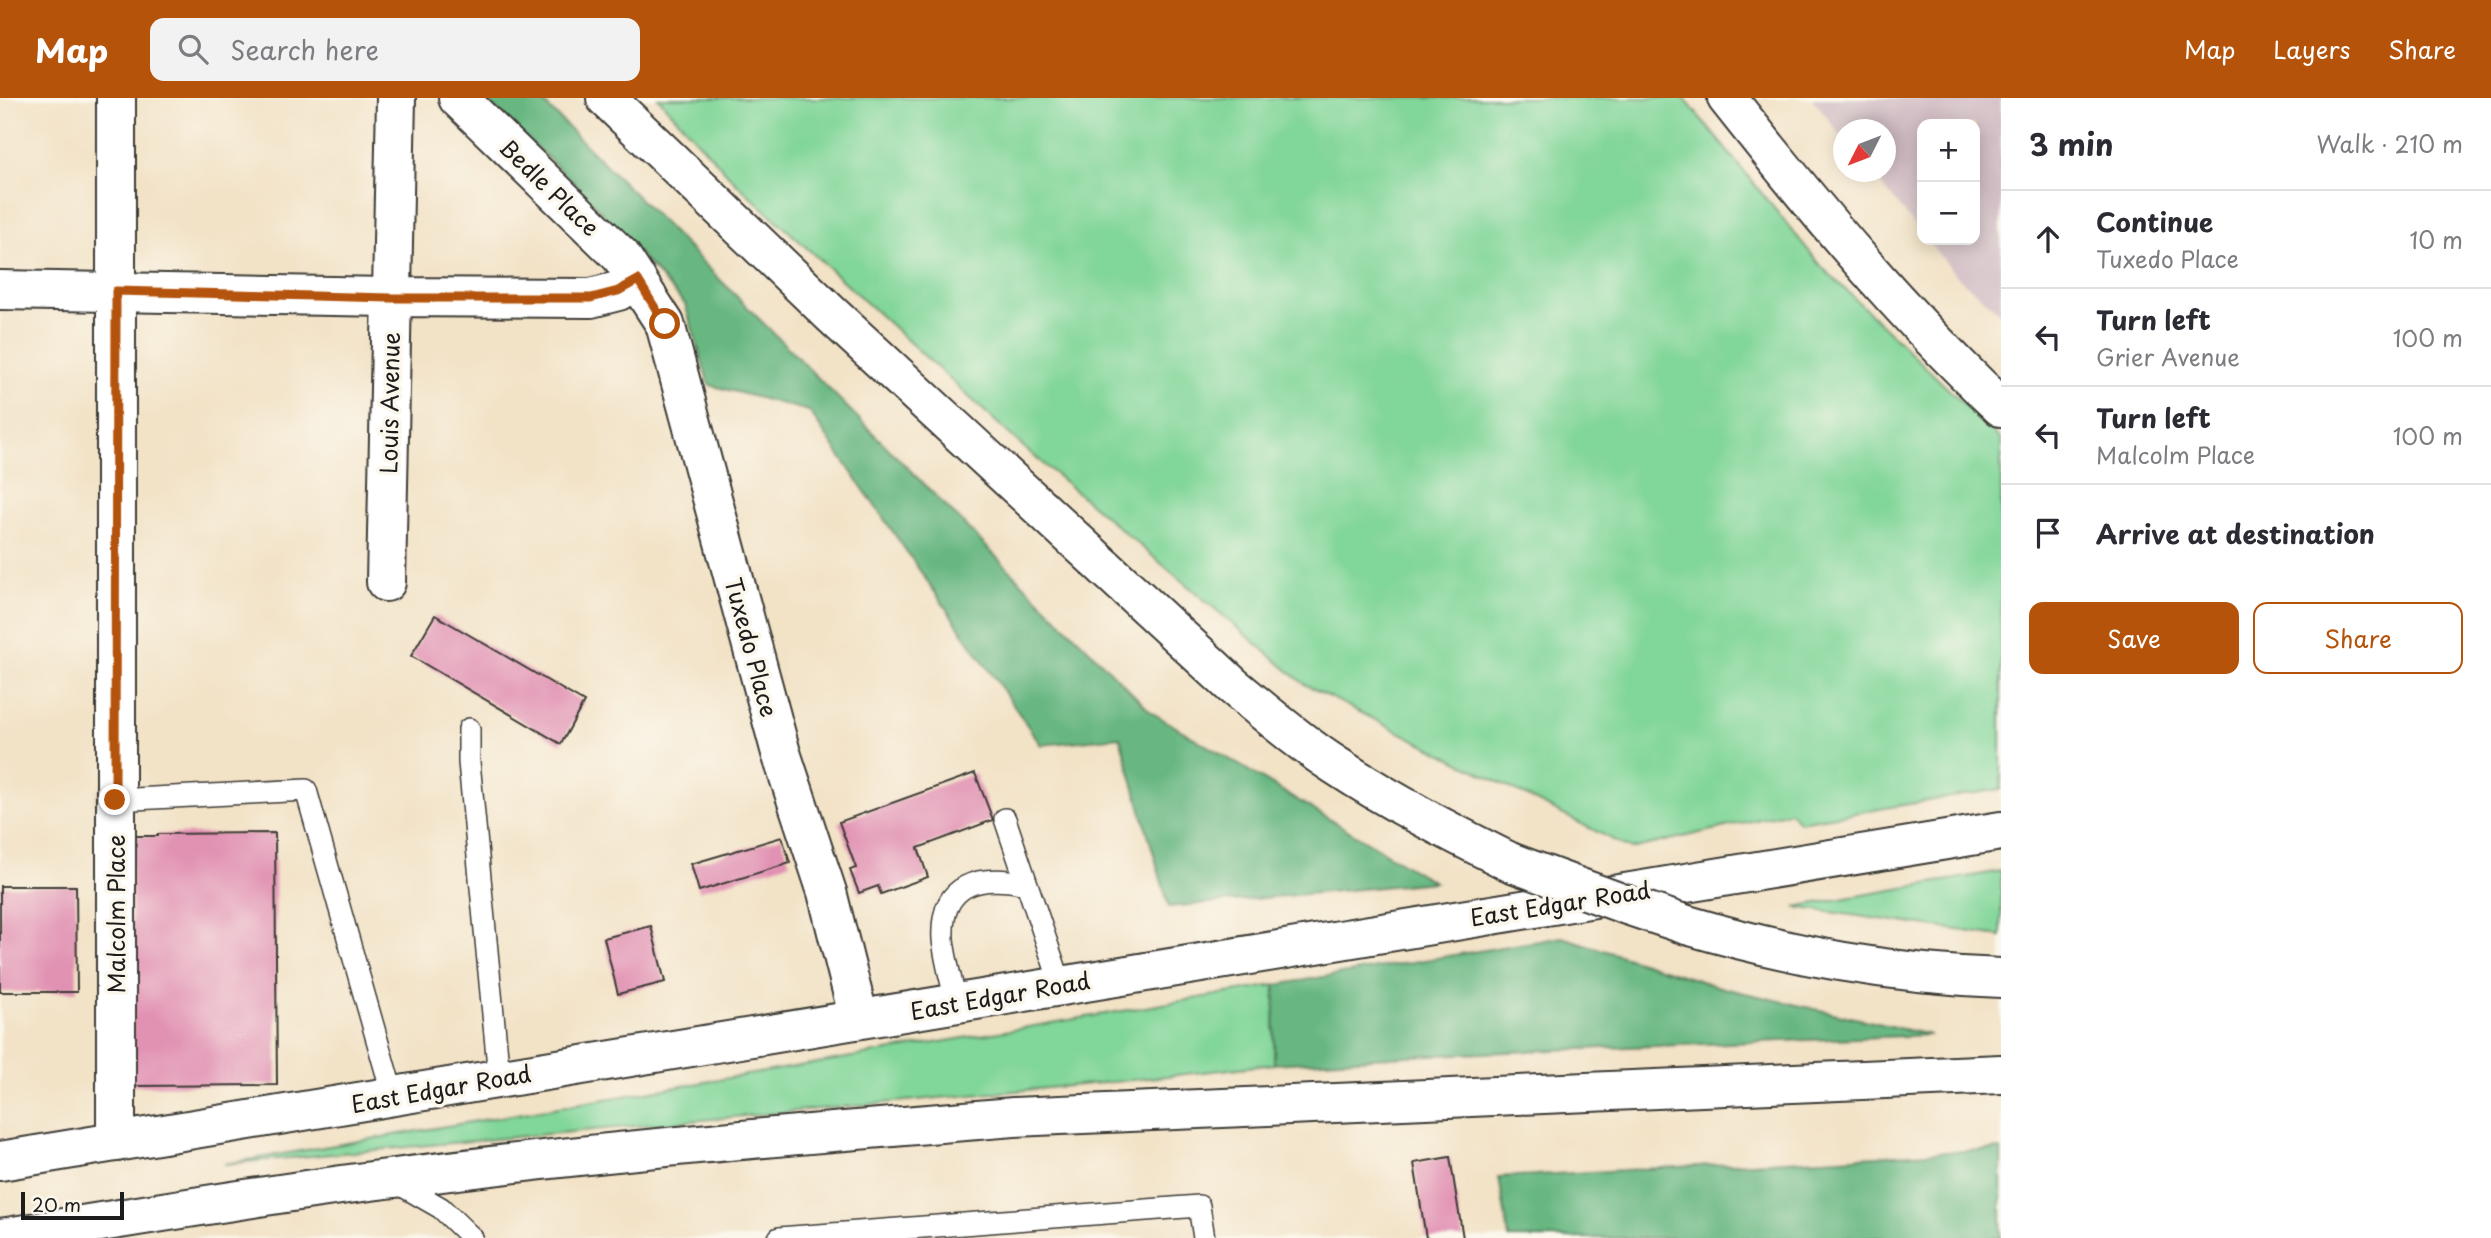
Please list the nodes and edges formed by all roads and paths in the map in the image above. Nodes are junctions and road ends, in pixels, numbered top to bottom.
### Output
1 (116, 98) edge
2 (396, 98) edge
3 (458, 98) edge
4 (606, 98) edge
5 (1727, 98) edge
6 (638, 280) junction
7 (0, 290) edge
8 (116, 291) junction
9 (390, 298) junction
10 (2001, 407) edge
11 (386, 582) dead end
12 (469, 729) dead end
13 (115, 800) junction
14 (1005, 819) dead end
15 (2001, 831) edge
16 (1027, 884) junction
17 (2001, 978) edge
18 (1060, 985) junction
19 (957, 1003) junction
20 (859, 1019) junction
21 (2001, 1074) edge
22 (499, 1077) junction
23 (393, 1096) junction
24 (116, 1142) junction
25 (0, 1161) edge
26 (389, 1178) junction
27 (1, 1238) edge
28 (472, 1238) edge
29 (779, 1238) edge
30 (1204, 1238) edge

1 - 8 main road, Malcolm Place
2 - 9 main road, Louis Avenue
3 - 6 main road, Bedle Place
4 - 17 main road, bridge
5 - 10 main road
6 - 9 main road
6 - 20 main road, Tuxedo Place
7 - 8 main road
8 - 9 main road
8 - 13 main road, Malcolm Place
9 - 11 main road, Louis Avenue
12 - 22 lane
13 - 23 lane
13 - 24 main road, Malcolm Place
14 - 16 lane
15 - 18 main road, East Edgar Road
16 - 18 lane
16 - 19 lane
18 - 19 main road, East Edgar Road
19 - 20 main road, East Edgar Road
20 - 22 main road, East Edgar Road
21 - 26 main road
22 - 23 main road, East Edgar Road
23 - 24 main road, East Edgar Road
24 - 25 main road, East Edgar Road
26 - 27 main road
26 - 28 lane
29 - 30 lane

